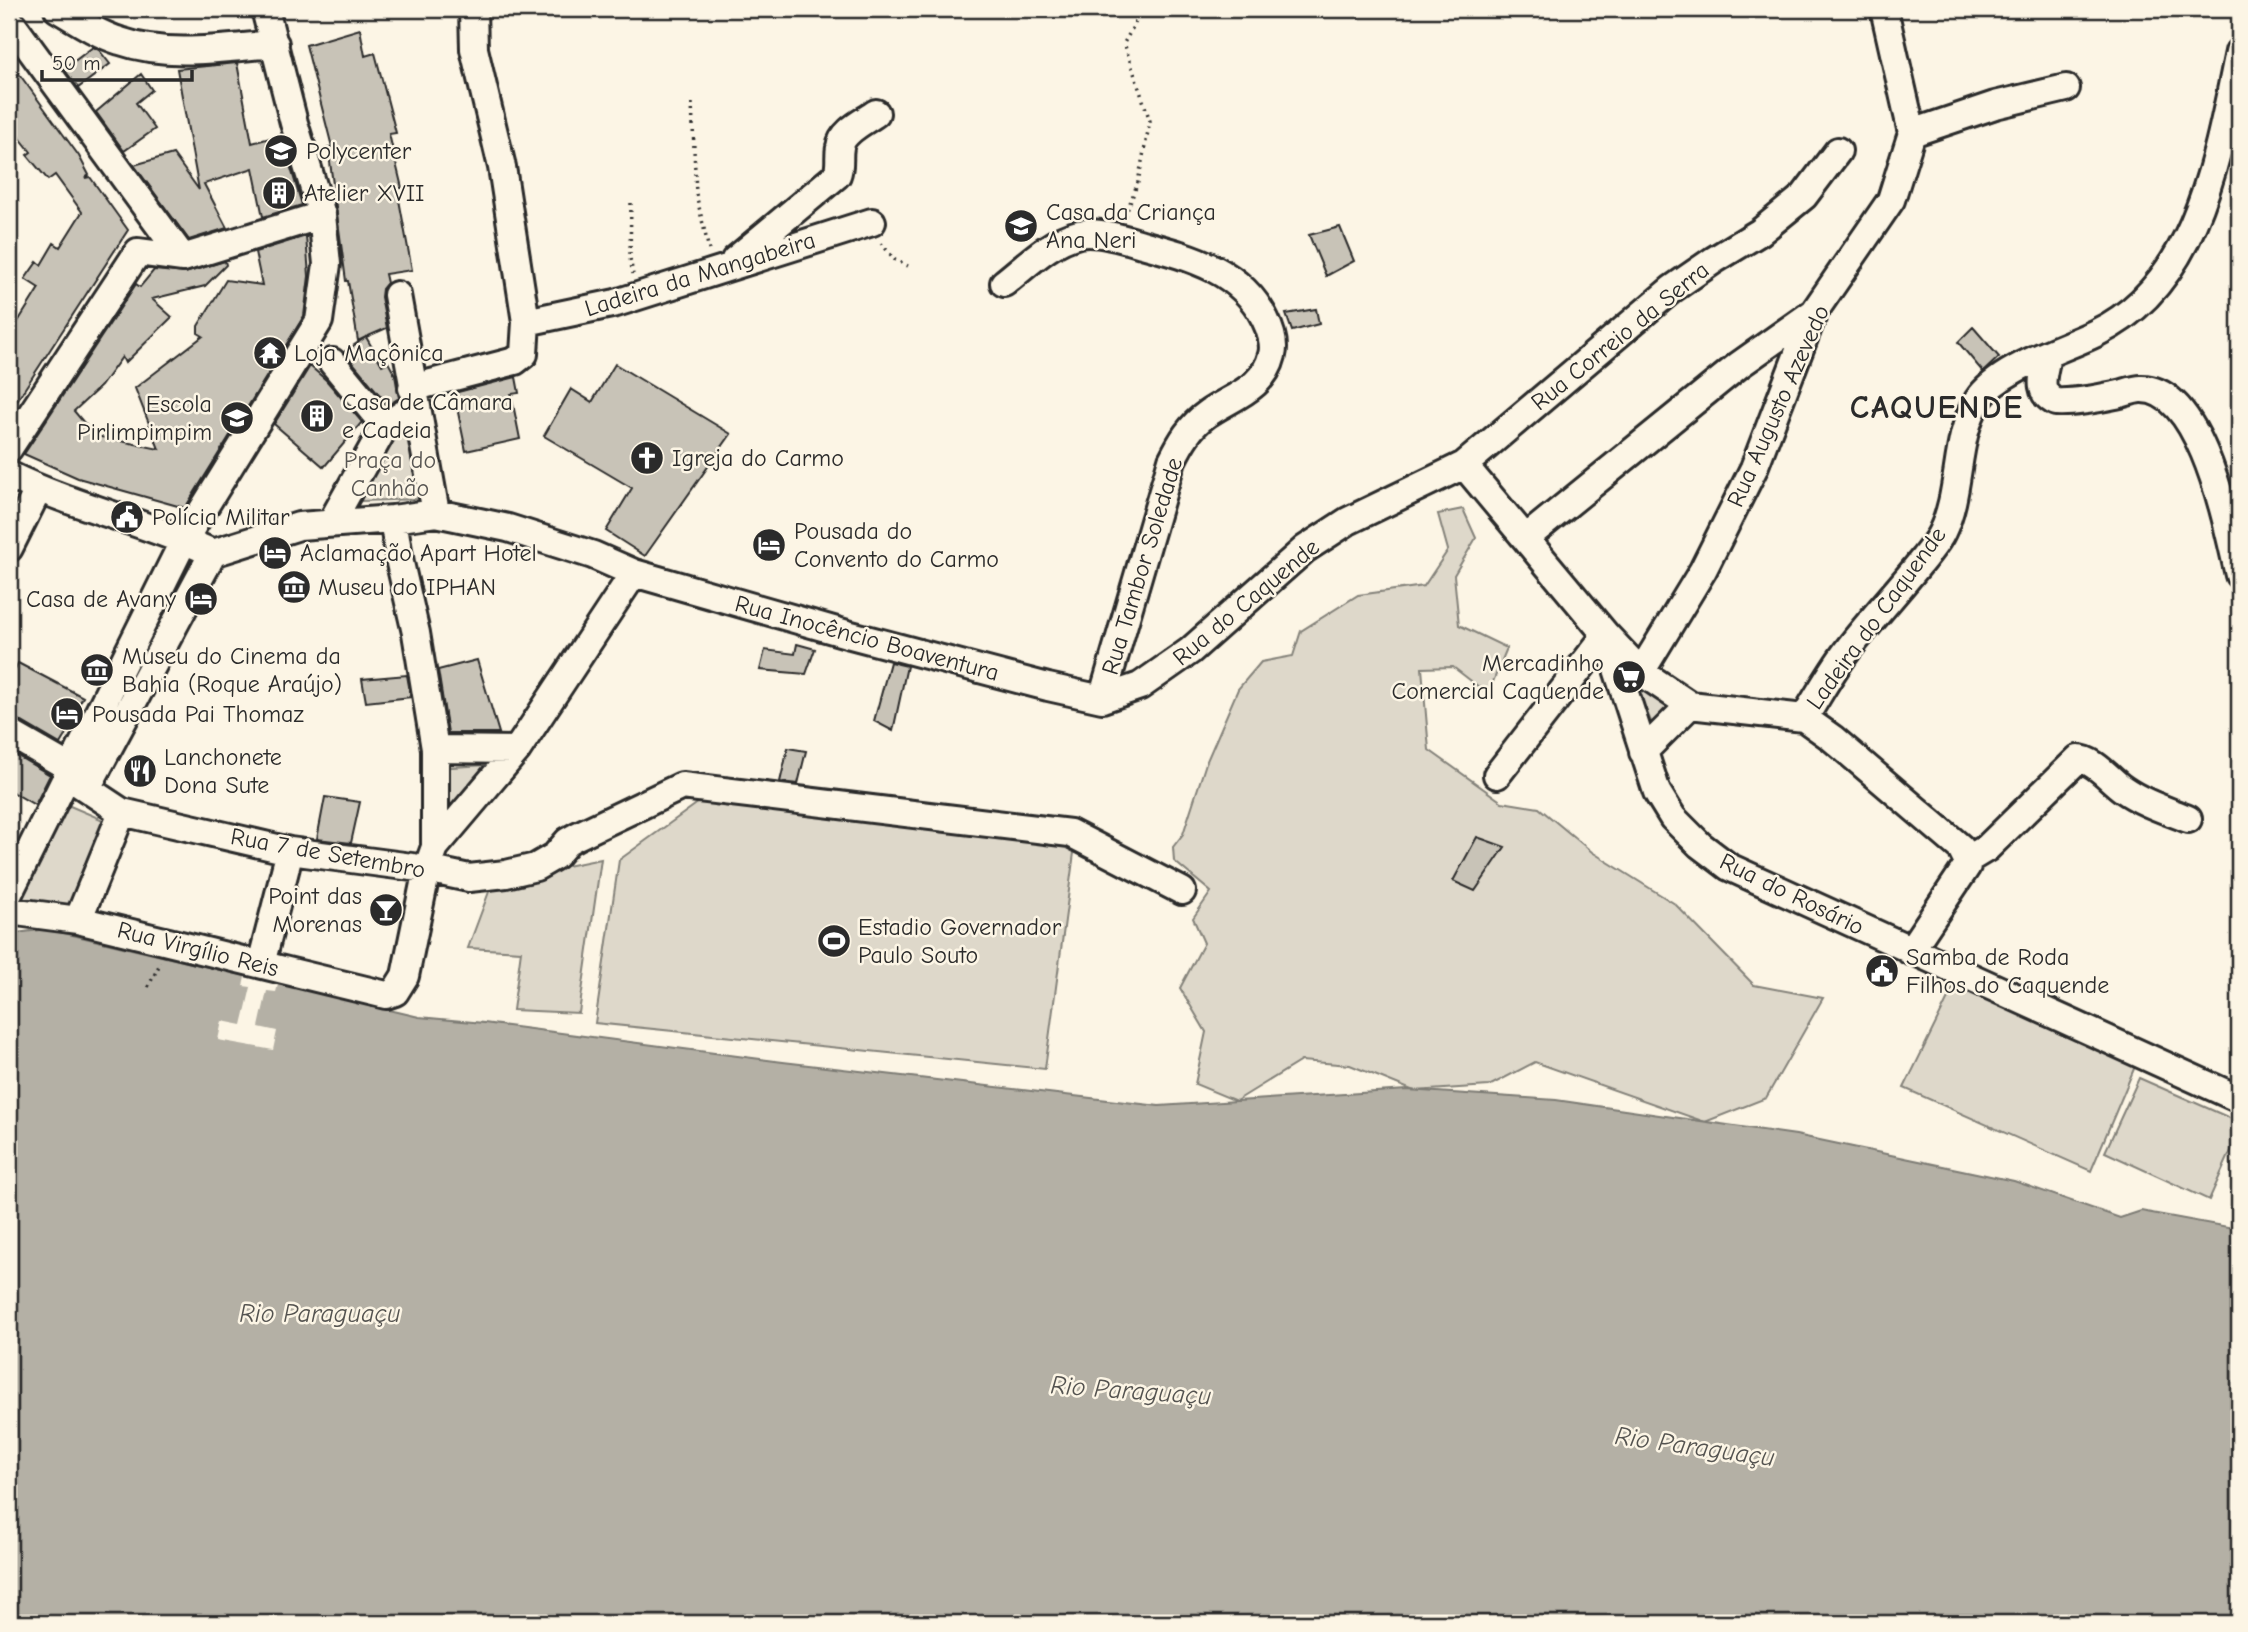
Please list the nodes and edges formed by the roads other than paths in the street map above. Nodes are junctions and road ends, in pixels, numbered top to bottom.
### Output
1 (58, 9) edge
2 (265, 9) edge
3 (473, 9) edge
4 (1884, 9) edge
5 (9, 20) edge
6 (275, 44) junction
7 (2239, 52) edge
8 (2066, 88) dead end
9 (876, 113) dead end
10 (1912, 133) junction
11 (1838, 151) dead end
12 (322, 215) junction
13 (872, 222) road end
14 (156, 223) junction
15 (138, 252) junction
16 (183, 258) junction
17 (720, 270) junction
18 (1004, 283) dead end
19 (397, 295) dead end
20 (1814, 312) junction
21 (526, 322) junction
22 (2047, 355) junction
23 (332, 362) dead end
24 (414, 397) junction
25 (385, 426) junction
26 (9, 448) edge
27 (1464, 465) junction
28 (9, 475) edge
29 (38, 490) junction
30 (436, 513) junction
31 (393, 519) junction
32 (331, 523) junction
33 (1526, 538) junction
34 (184, 540) junction
35 (9, 548) edge
36 (213, 553) junction
37 (634, 573) junction
38 (2239, 575) edge
39 (1606, 635) junction
40 (1641, 672) junction
41 (1102, 699) junction
42 (1690, 705) junction
43 (1804, 718) junction
44 (9, 733) edge
45 (435, 749) junction
46 (517, 750) junction
47 (1643, 752) junction
48 (1497, 775) dead end
49 (74, 777) junction
50 (122, 811) junction
51 (2188, 819) dead end
52 (290, 851) junction
53 (431, 858) junction
54 (1967, 863) junction
55 (1182, 891) dead end
56 (9, 893) edge
57 (9, 911) edge
58 (78, 920) junction
59 (1910, 951) junction
60 (261, 964) junction
61 (2239, 1100) edge

1 - 6 street
2 - 6 street
3 - 21 street
4 - 10 street
5 - 14 street
6 - 12 street
7 - 22 street, Ladeira do Caquende
8 - 10 street
9 - 17 street
10 - 20 street, Rua Augusto Azevedo
11 - 27 street, Rua Correio da Serra
12 - 16 street
12 - 34 street
13 - 17 street, Ladeira da Mangabeira
14 - 15 street
14 - 16 street
15 - 16 street
15 - 26 street
17 - 21 street, Ladeira da Mangabeira
18 - 41 street, Rua Tambor Soledade
19 - 24 street
20 - 33 street
20 - 40 street, Rua Augusto Azevedo
21 - 24 street
22 - 38 street
22 - 43 street, Ladeira do Caquende
23 - 25 street
24 - 25 street
24 - 30 street
25 - 32 street
27 - 33 street
27 - 41 street, Rua do Caquende
28 - 29 street
29 - 34 street
29 - 35 street
30 - 31 street, Rua Inocêncio Boaventura
30 - 37 street, Rua Inocêncio Boaventura
31 - 32 street, Rua Inocêncio Boaventura
31 - 45 street
32 - 36 street, Rua Inocêncio Boaventura
33 - 39 street
34 - 36 street
34 - 49 street
36 - 49 street
37 - 41 street, Rua Inocêncio Boaventura
37 - 46 street
39 - 40 street
39 - 47 street, Rua do Rosário
39 - 48 street
40 - 42 street
42 - 43 street
42 - 47 street
43 - 54 street
44 - 49 street, Rua 7 de Setembro
45 - 46 street
45 - 53 street
46 - 53 street
47 - 59 street, Rua do Rosário
49 - 50 street, Rua 7 de Setembro
49 - 56 street
50 - 52 street, Rua 7 de Setembro
50 - 58 street
51 - 54 street
52 - 53 street, Rua 7 de Setembro
52 - 60 street
53 - 55 street, Rua 7 de Setembro
53 - 60 street, Rua Virgílio Reis
54 - 59 street
57 - 58 street, Rua Virgílio Reis
58 - 60 street, Rua Virgílio Reis
59 - 61 street, Rua do Rosário

